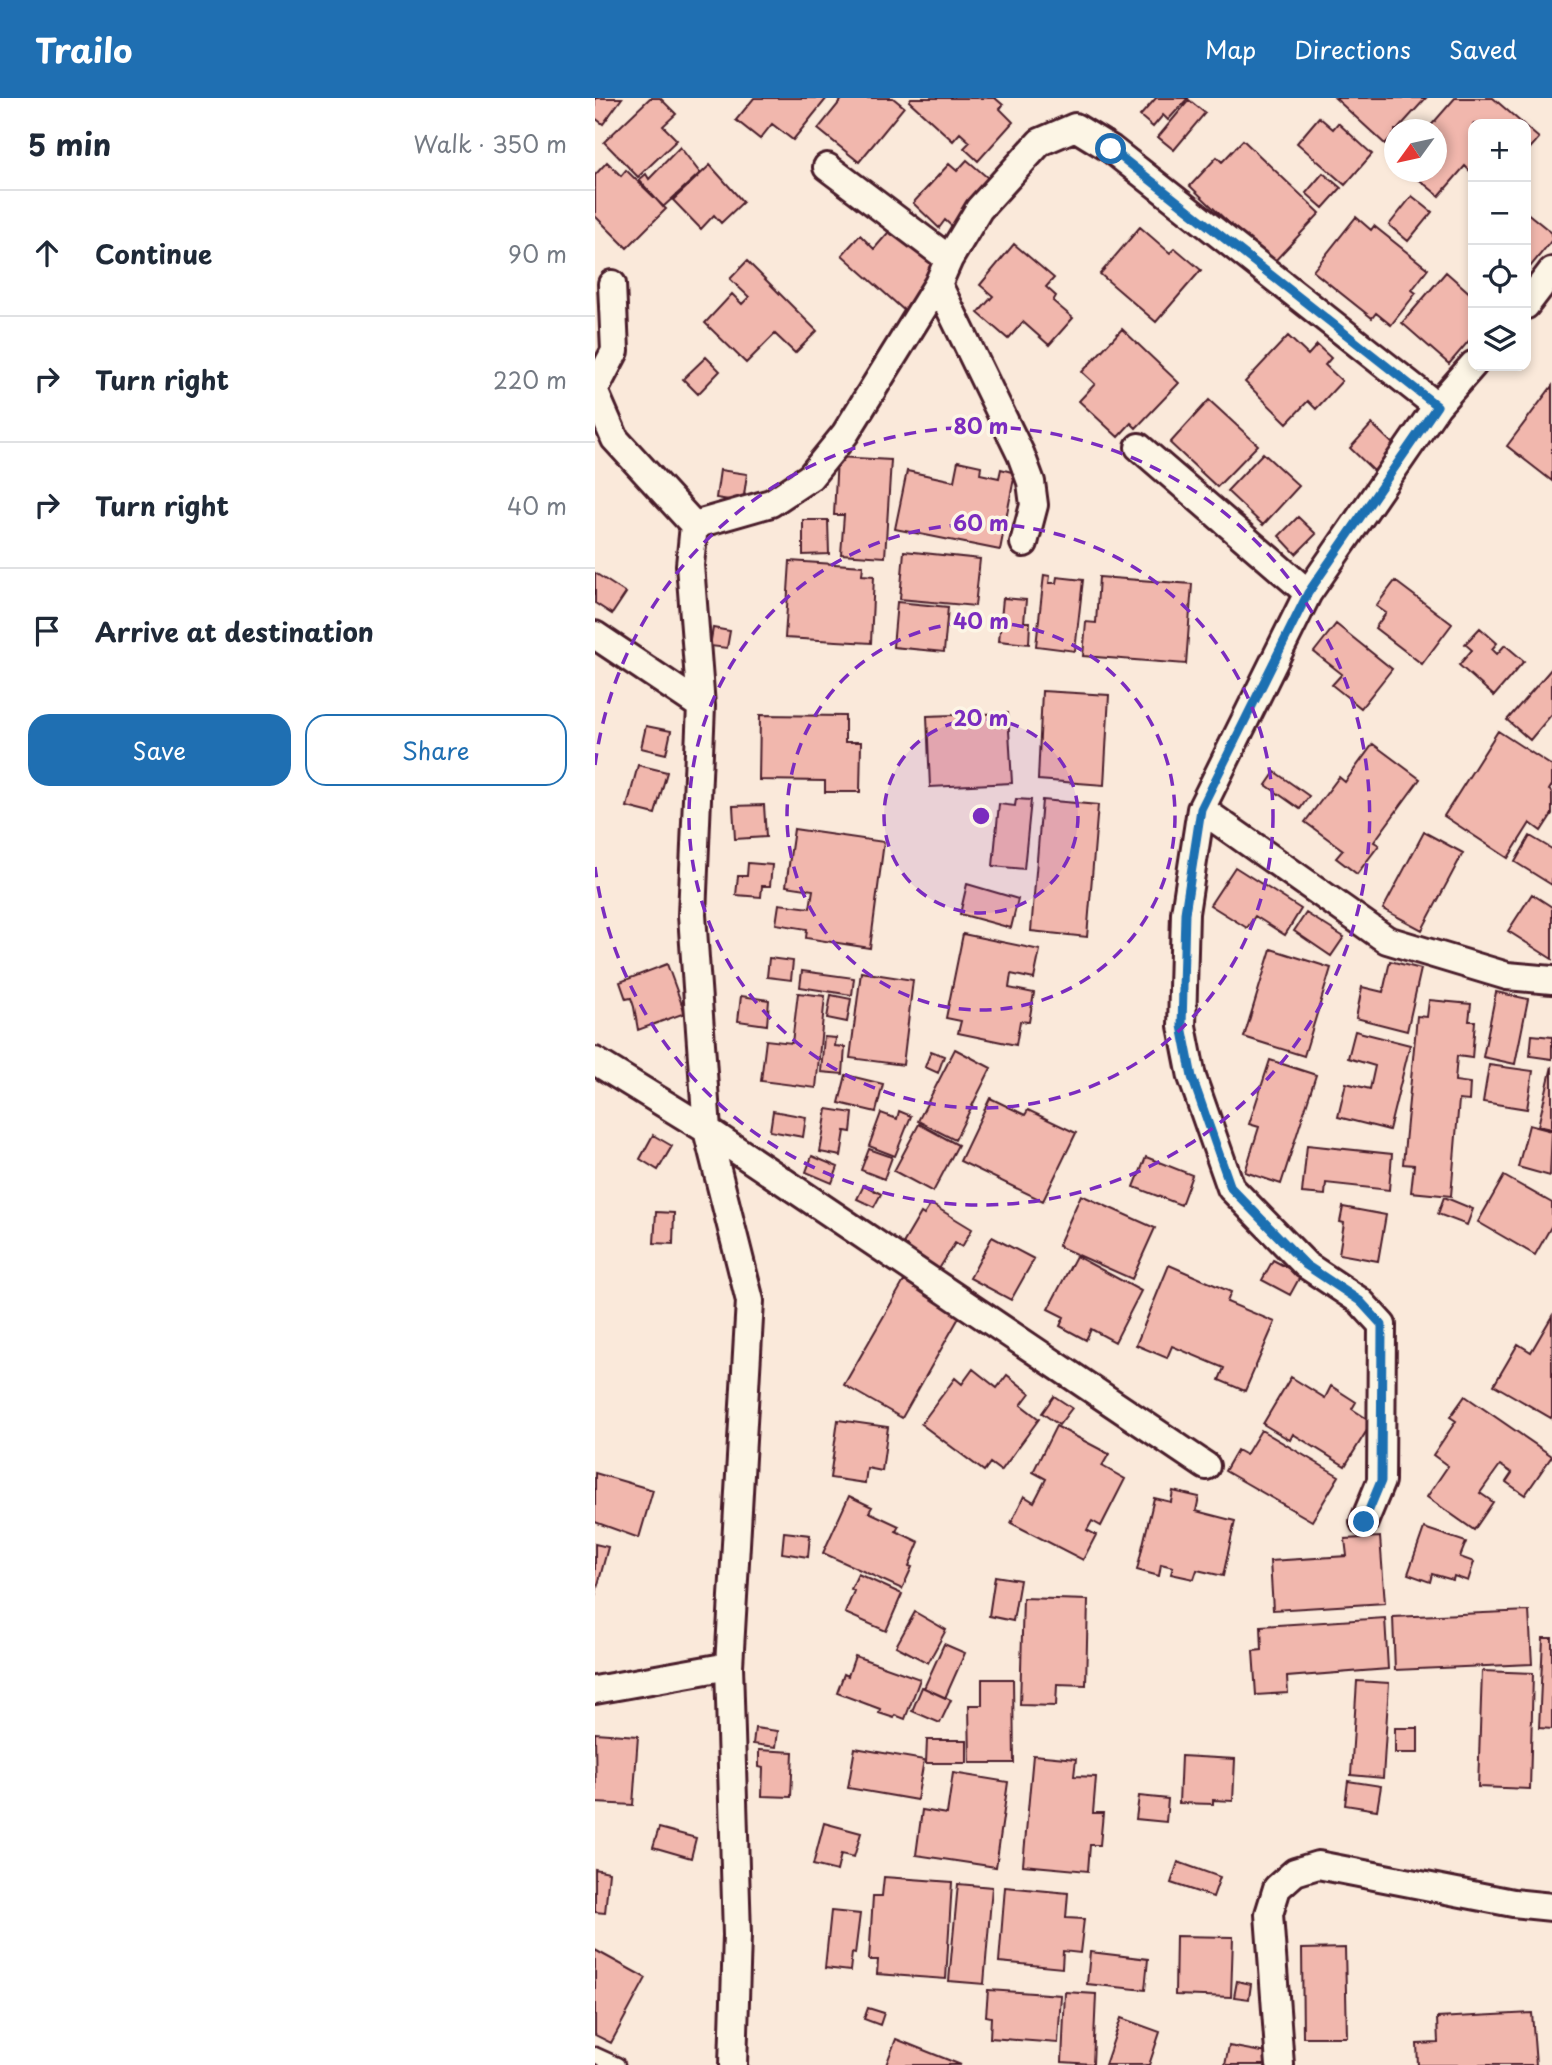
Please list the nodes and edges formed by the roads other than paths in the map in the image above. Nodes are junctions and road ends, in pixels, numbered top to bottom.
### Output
1 (827, 167) dead end
2 (949, 259) junction
3 (1552, 271) edge
4 (612, 284) dead end
5 (938, 284) junction
6 (1531, 298) edge
7 (1468, 371) edge
8 (595, 391) edge
9 (1437, 406) junction
10 (1139, 447) dead end
11 (694, 525) junction
12 (1024, 543) dead end
13 (1308, 593) junction
14 (595, 635) edge
15 (701, 706) junction
16 (1201, 809) junction
17 (1552, 980) edge
18 (595, 1061) edge
19 (707, 1130) junction
20 (1206, 1466) dead end
21 (1364, 1522) dead end
22 (729, 1666) junction
23 (595, 1690) edge
24 (1552, 1907) edge
25 (595, 2055) edge
26 (617, 2065) edge
27 (733, 2065) edge
28 (1279, 2065) edge

1 - 2 street
2 - 5 street
2 - 9 street
3 - 6 street
4 - 8 street
5 - 11 street
5 - 12 street
7 - 9 street
8 - 11 street
9 - 13 street
10 - 13 street
11 - 15 street
13 - 16 street
14 - 15 street
15 - 19 street
16 - 17 street
16 - 21 street
18 - 19 street
19 - 20 street
19 - 22 street
22 - 23 street
22 - 27 street
24 - 28 street
25 - 26 lane

